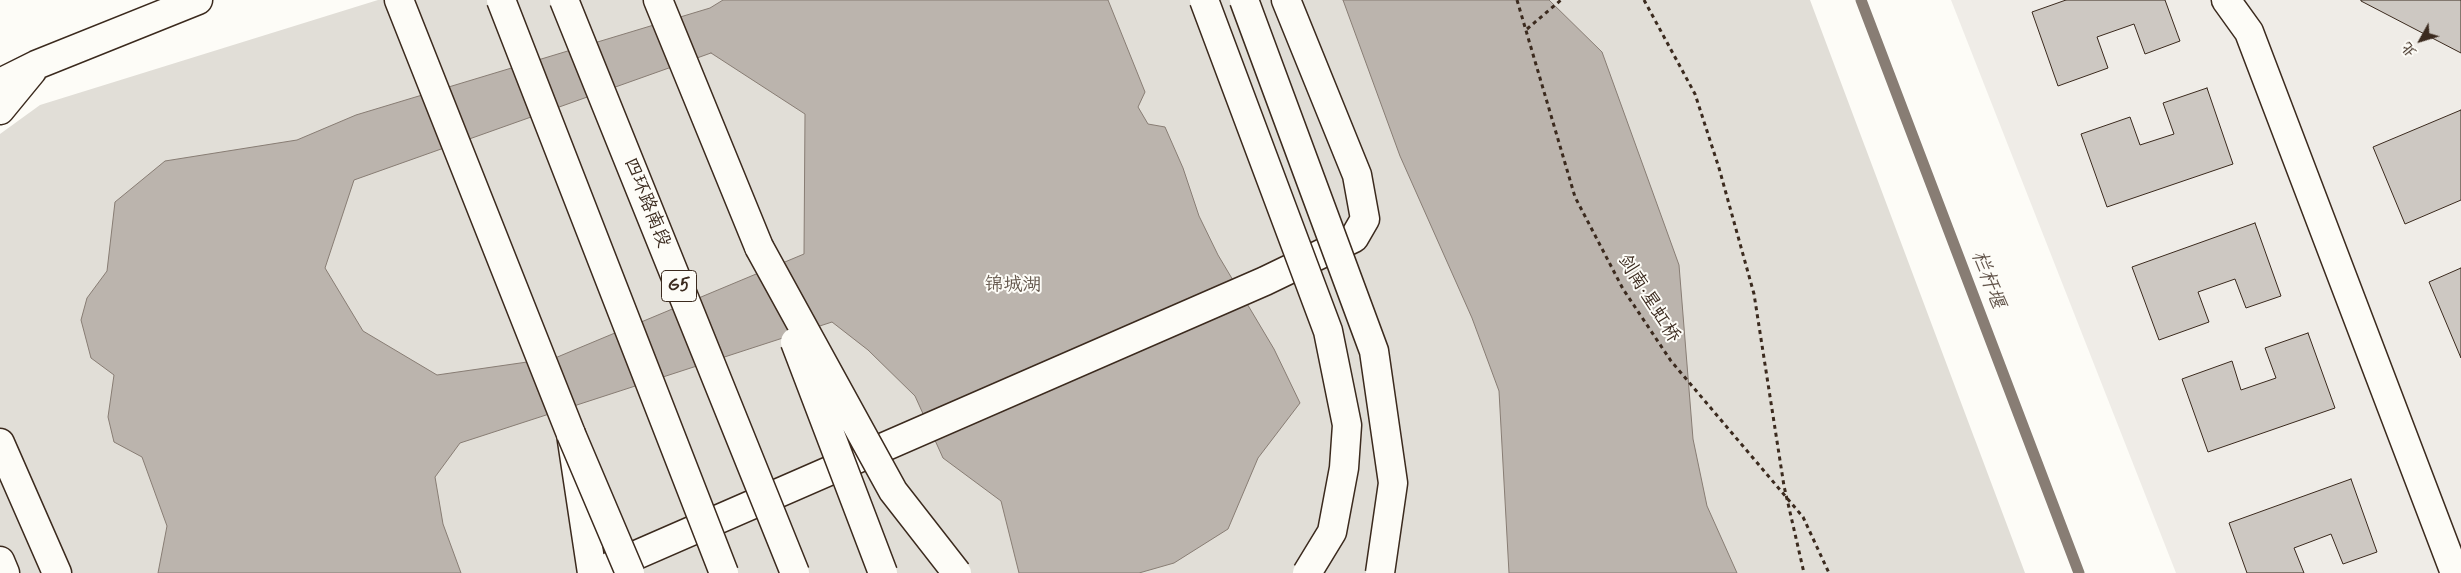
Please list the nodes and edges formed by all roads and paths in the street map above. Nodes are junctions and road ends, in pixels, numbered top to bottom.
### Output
1 (198, 0) edge
2 (399, 0) edge
3 (501, 0) edge
4 (564, 0) edge
5 (658, 0) edge
6 (1204, 0) edge
7 (1244, 0) edge
8 (1286, 0) edge
9 (1517, 0) edge
10 (1561, 0) edge
11 (1644, 0) edge
12 (2226, 0) edge
13 (2252, 0) edge
14 (1527, 29) junction
15 (2249, 32) junction
16 (36, 65) junction
17 (0, 83) edge
18 (0, 110) edge
19 (759, 248) junction
20 (571, 434) junction
21 (0, 443) edge
22 (0, 561) edge
23 (6, 573) edge
24 (57, 573) edge
25 (593, 573) edge
26 (630, 573) edge
27 (724, 573) edge
28 (794, 573) edge
29 (883, 573) edge
30 (958, 573) edge
31 (1307, 573) edge
32 (1380, 573) edge
33 (1804, 573) edge
34 (1829, 573) edge
35 (2455, 573) edge

1 - 16 main road
2 - 20 main road
3 - 27 main road, bridge
4 - 28 main road, 四环路南段 / G5, bridge
5 - 19 main road
6 - 31 main road, bridge
7 - 32 main road, bridge
8 - 25 main road
9 - 14 path, 剑南·星虹桥, bridge
10 - 14 path
11 - 33 path
12 - 15 main road
13 - 15 main road
14 - 34 path, 剑南·星虹桥, bridge
15 - 35 main road
16 - 17 main road
16 - 18 main road
19 - 29 main road, bridge
19 - 30 main road, bridge
20 - 25 main road, bridge
20 - 26 main road, bridge
21 - 24 main road
22 - 23 main road

